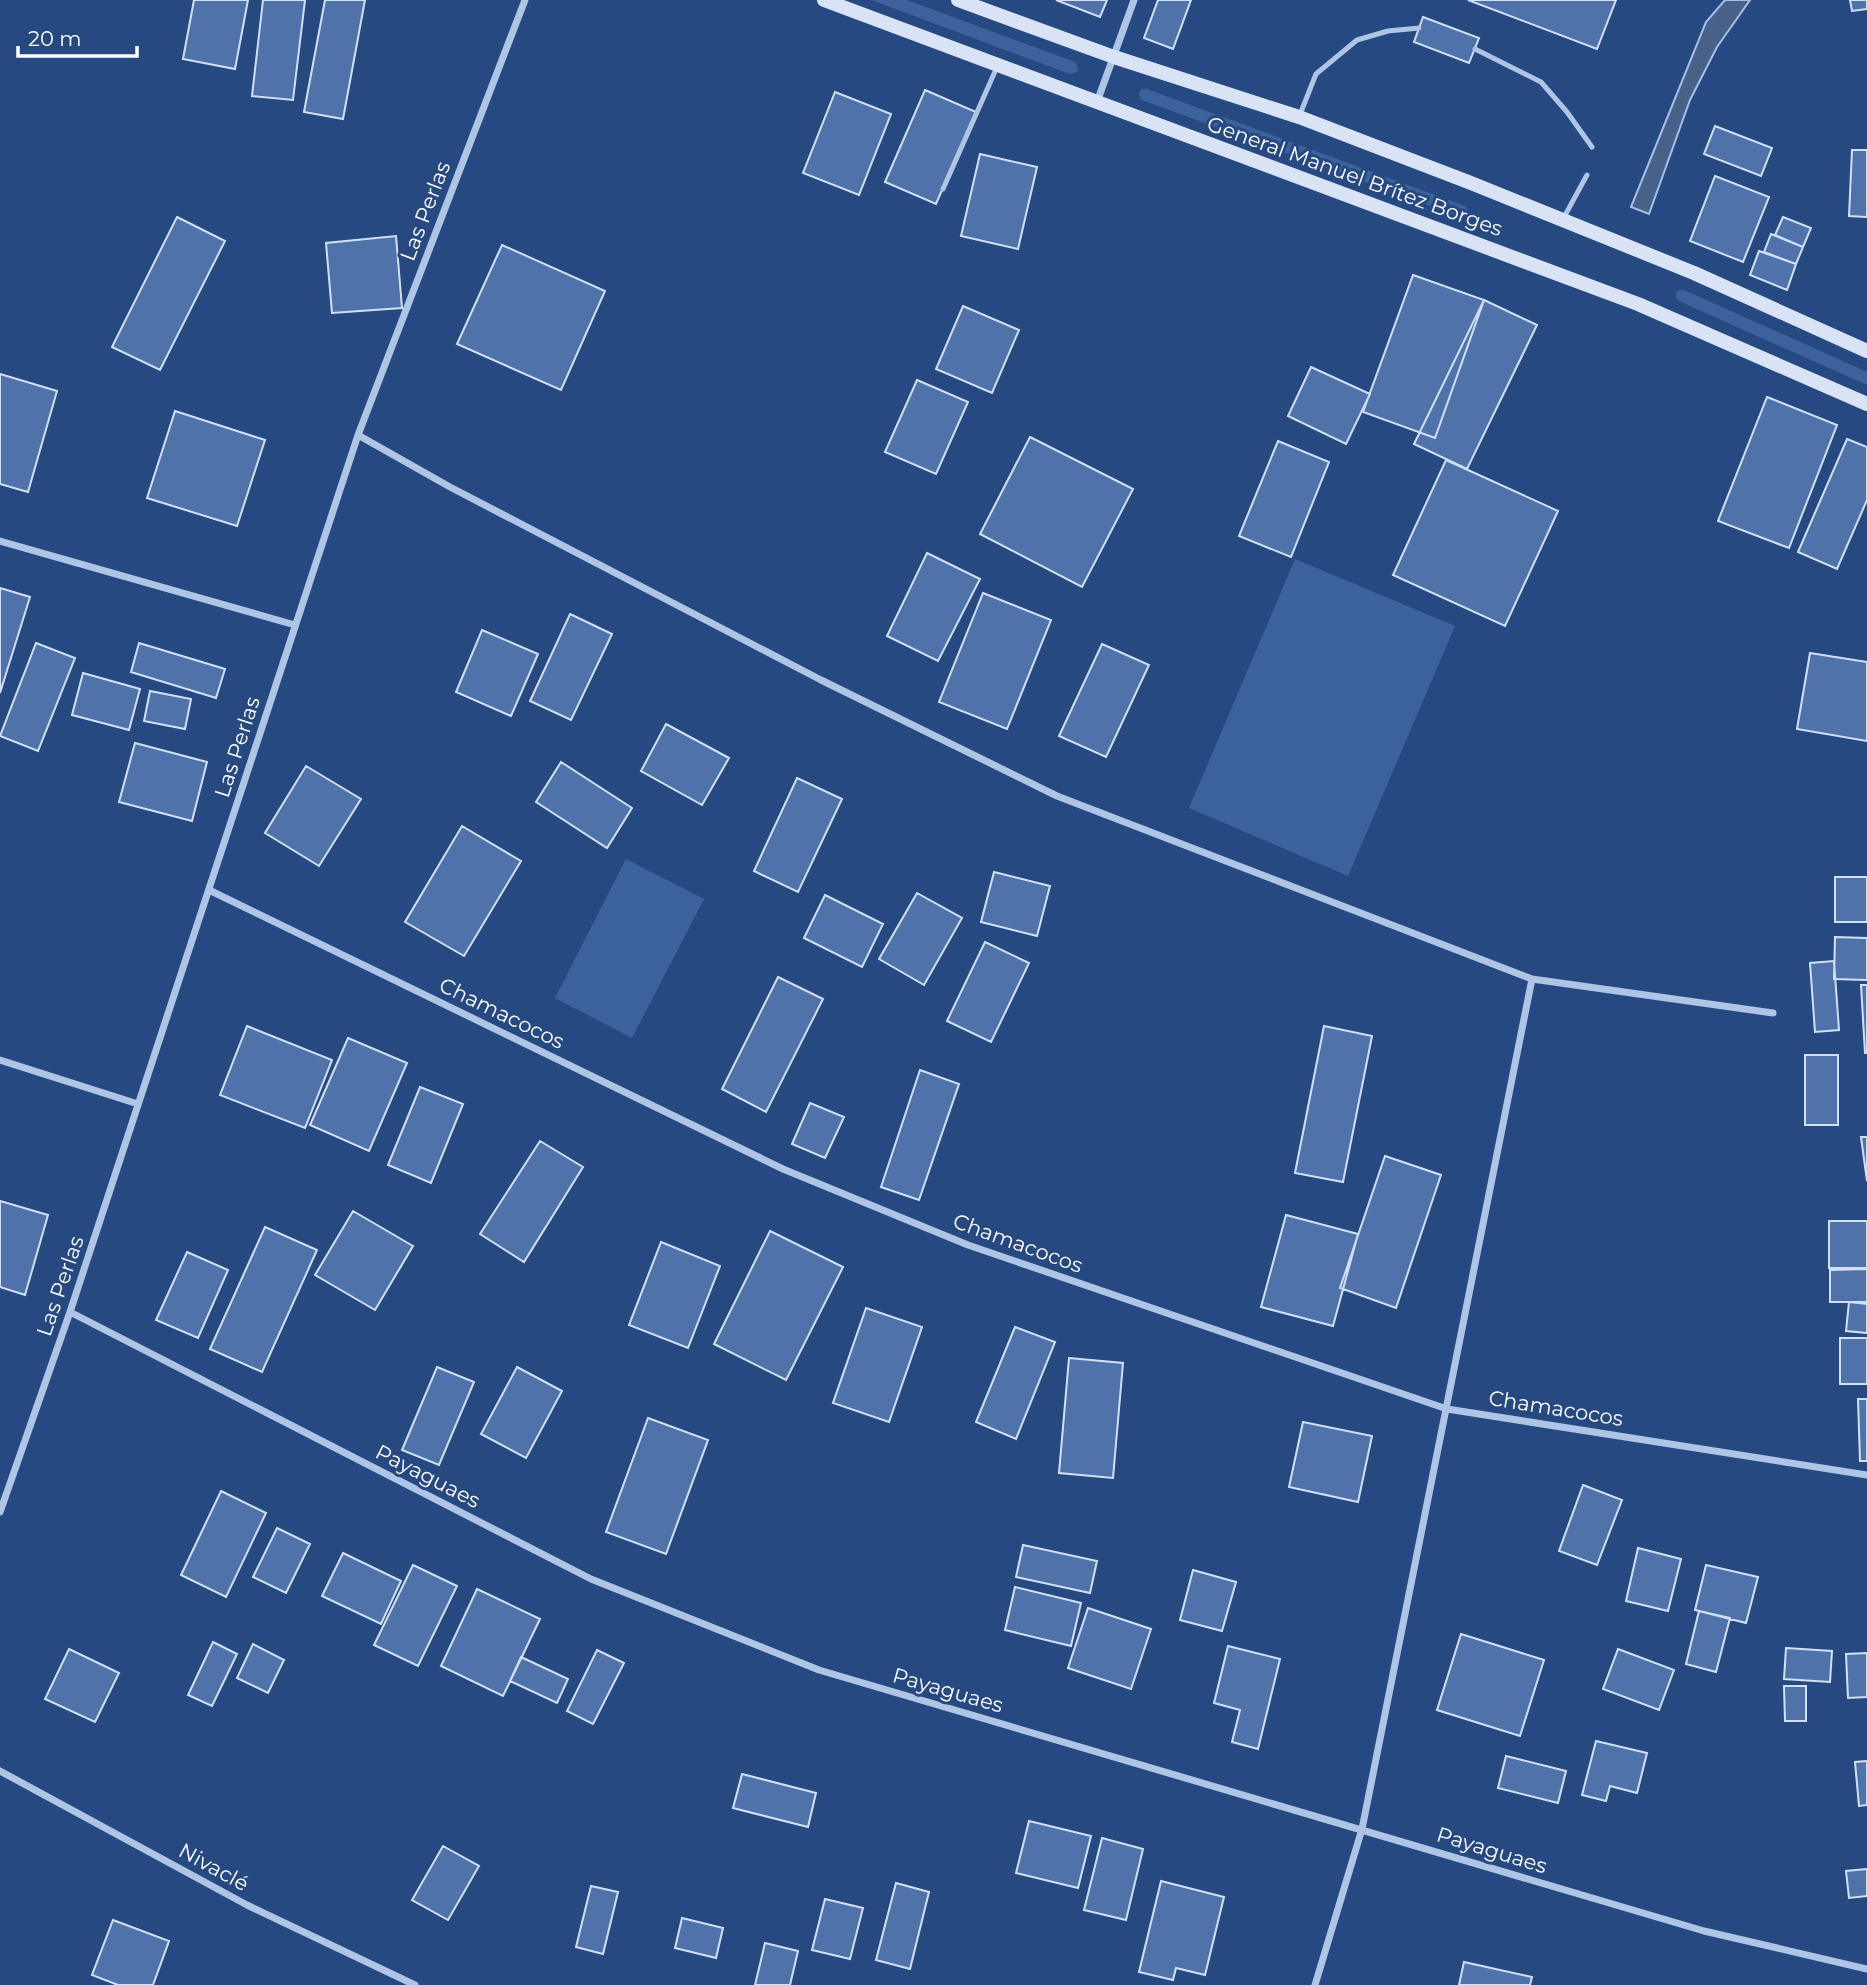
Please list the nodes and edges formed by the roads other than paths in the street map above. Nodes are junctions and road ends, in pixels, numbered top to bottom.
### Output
1 (525, 0) edge
2 (824, 0) edge
3 (958, 0) edge
4 (1134, 0) edge
5 (1419, 28) dead end
6 (1475, 49) dead end
7 (1114, 57) junction
8 (998, 65) junction
9 (1097, 103) junction
10 (1299, 117) junction
11 (1592, 147) dead end
12 (1587, 175) dead end
13 (943, 189) dead end
14 (1563, 220) junction
15 (1867, 351) edge
16 (1867, 404) edge
17 (358, 435) junction
18 (0, 541) edge
19 (295, 625) junction
20 (209, 890) junction
21 (1532, 979) junction
22 (1773, 1013) dead end
23 (0, 1060) edge
24 (138, 1104) junction
25 (70, 1312) junction
26 (1447, 1409) junction
27 (1867, 1475) edge
28 (0, 1511) edge
29 (0, 1771) edge
30 (1362, 1829) junction
31 (1867, 1969) edge
32 (415, 1985) edge
33 (1315, 1985) edge

1 - 17 street, Las Perlas
2 - 8 main road, General Manuel Brítez Borges
3 - 7 main road, General Manuel Brítez Borges
4 - 7 street
5 - 10 lane
6 - 11 lane
7 - 9 street
7 - 10 main road, General Manuel Brítez Borges
8 - 9 main road, General Manuel Brítez Borges
8 - 13 lane
9 - 16 main road, General Manuel Brítez Borges
10 - 14 main road, General Manuel Brítez Borges
12 - 14 lane
14 - 15 main road, General Manuel Brítez Borges
17 - 19 street, Las Perlas
17 - 21 street
18 - 19 street
19 - 20 street, Las Perlas
20 - 24 street, Las Perlas
20 - 26 street, Chamacocos
21 - 22 street
21 - 26 street
23 - 24 street
24 - 25 street, Las Perlas
25 - 28 street, Las Perlas
25 - 30 street, Payaguaes
26 - 27 street, Chamacocos
26 - 30 street
29 - 32 street, Nivaclé
30 - 31 street, Payaguaes
30 - 33 street

